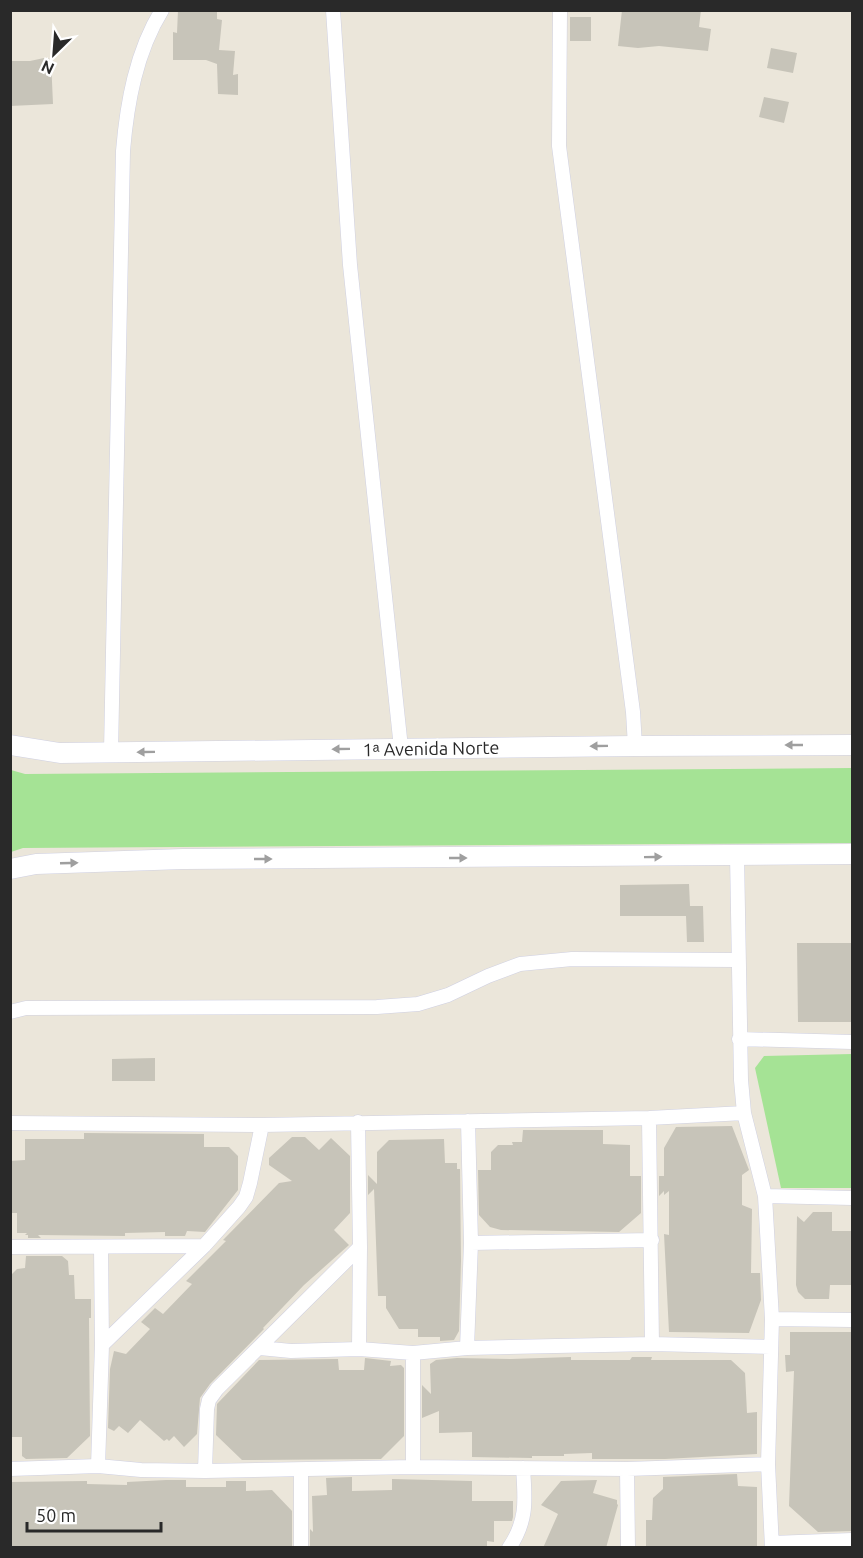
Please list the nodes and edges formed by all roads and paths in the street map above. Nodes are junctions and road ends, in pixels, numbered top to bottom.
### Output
1 (162, 10) edge
2 (333, 10) edge
3 (560, 10) edge
4 (10, 745) edge
5 (852, 745) edge
6 (635, 746) junction
7 (401, 748) junction
8 (111, 753) junction
9 (852, 854) edge
10 (737, 855) junction
11 (10, 869) edge
12 (737, 960) junction
13 (10, 1012) edge
14 (739, 1039) junction
15 (852, 1042) edge
16 (744, 1113) junction
17 (649, 1118) junction
18 (468, 1121) junction
19 (358, 1122) junction
20 (10, 1123) edge
21 (262, 1125) junction
22 (765, 1196) junction
23 (852, 1198) edge
24 (652, 1240) junction
25 (471, 1243) junction
26 (204, 1246) junction
27 (10, 1247) edge
28 (101, 1247) junction
29 (360, 1247) junction
30 (772, 1319) junction
31 (852, 1320) edge
32 (652, 1344) junction
33 (102, 1346) junction
34 (770, 1347) junction
35 (260, 1348) junction
36 (467, 1348) junction
37 (359, 1349) junction
38 (412, 1353) junction
39 (768, 1464) junction
40 (98, 1466) junction
41 (413, 1467) junction
42 (523, 1467) junction
43 (10, 1469) edge
44 (627, 1469) junction
45 (301, 1470) junction
46 (205, 1471) junction
47 (852, 1540) edge
48 (772, 1545) edge
49 (301, 1548) edge
50 (509, 1548) edge
51 (628, 1548) edge

1 - 8 street
2 - 7 street
3 - 6 street
4 - 8 main road, 1ᵃ Avenida Norte
5 -> 6 main road, 1ᵃ Avenida Norte
6 -> 7 main road, 1ᵃ Avenida Norte
7 -> 8 main road, 1ᵃ Avenida Norte
9 - 10 main road
11 -> 10 main road
10 - 12 street
12 - 13 street
12 - 14 street
14 - 15 street
14 - 16 street
16 - 17 street
16 - 22 street
17 - 18 street
17 - 24 street
18 - 19 street
18 - 25 street
19 - 21 street
19 - 29 street
20 - 21 street
21 - 26 street
22 - 23 street
22 - 30 street
24 - 25 street
24 - 32 street
25 - 36 street
26 - 28 street
26 - 33 street
27 - 28 street
28 - 33 street
29 - 35 street
29 - 37 street
30 - 31 street
30 - 34 street
32 - 34 street
32 - 36 street
33 - 40 street
34 - 39 street
35 - 37 street
35 - 46 street
36 - 38 street
37 - 38 street
38 - 41 street
39 - 44 street
39 - 48 street
40 - 43 street
40 - 46 street
41 - 42 street
41 - 45 street
42 - 44 street
42 - 50 street
44 - 51 street
45 - 46 street
45 - 49 street
47 - 48 street

